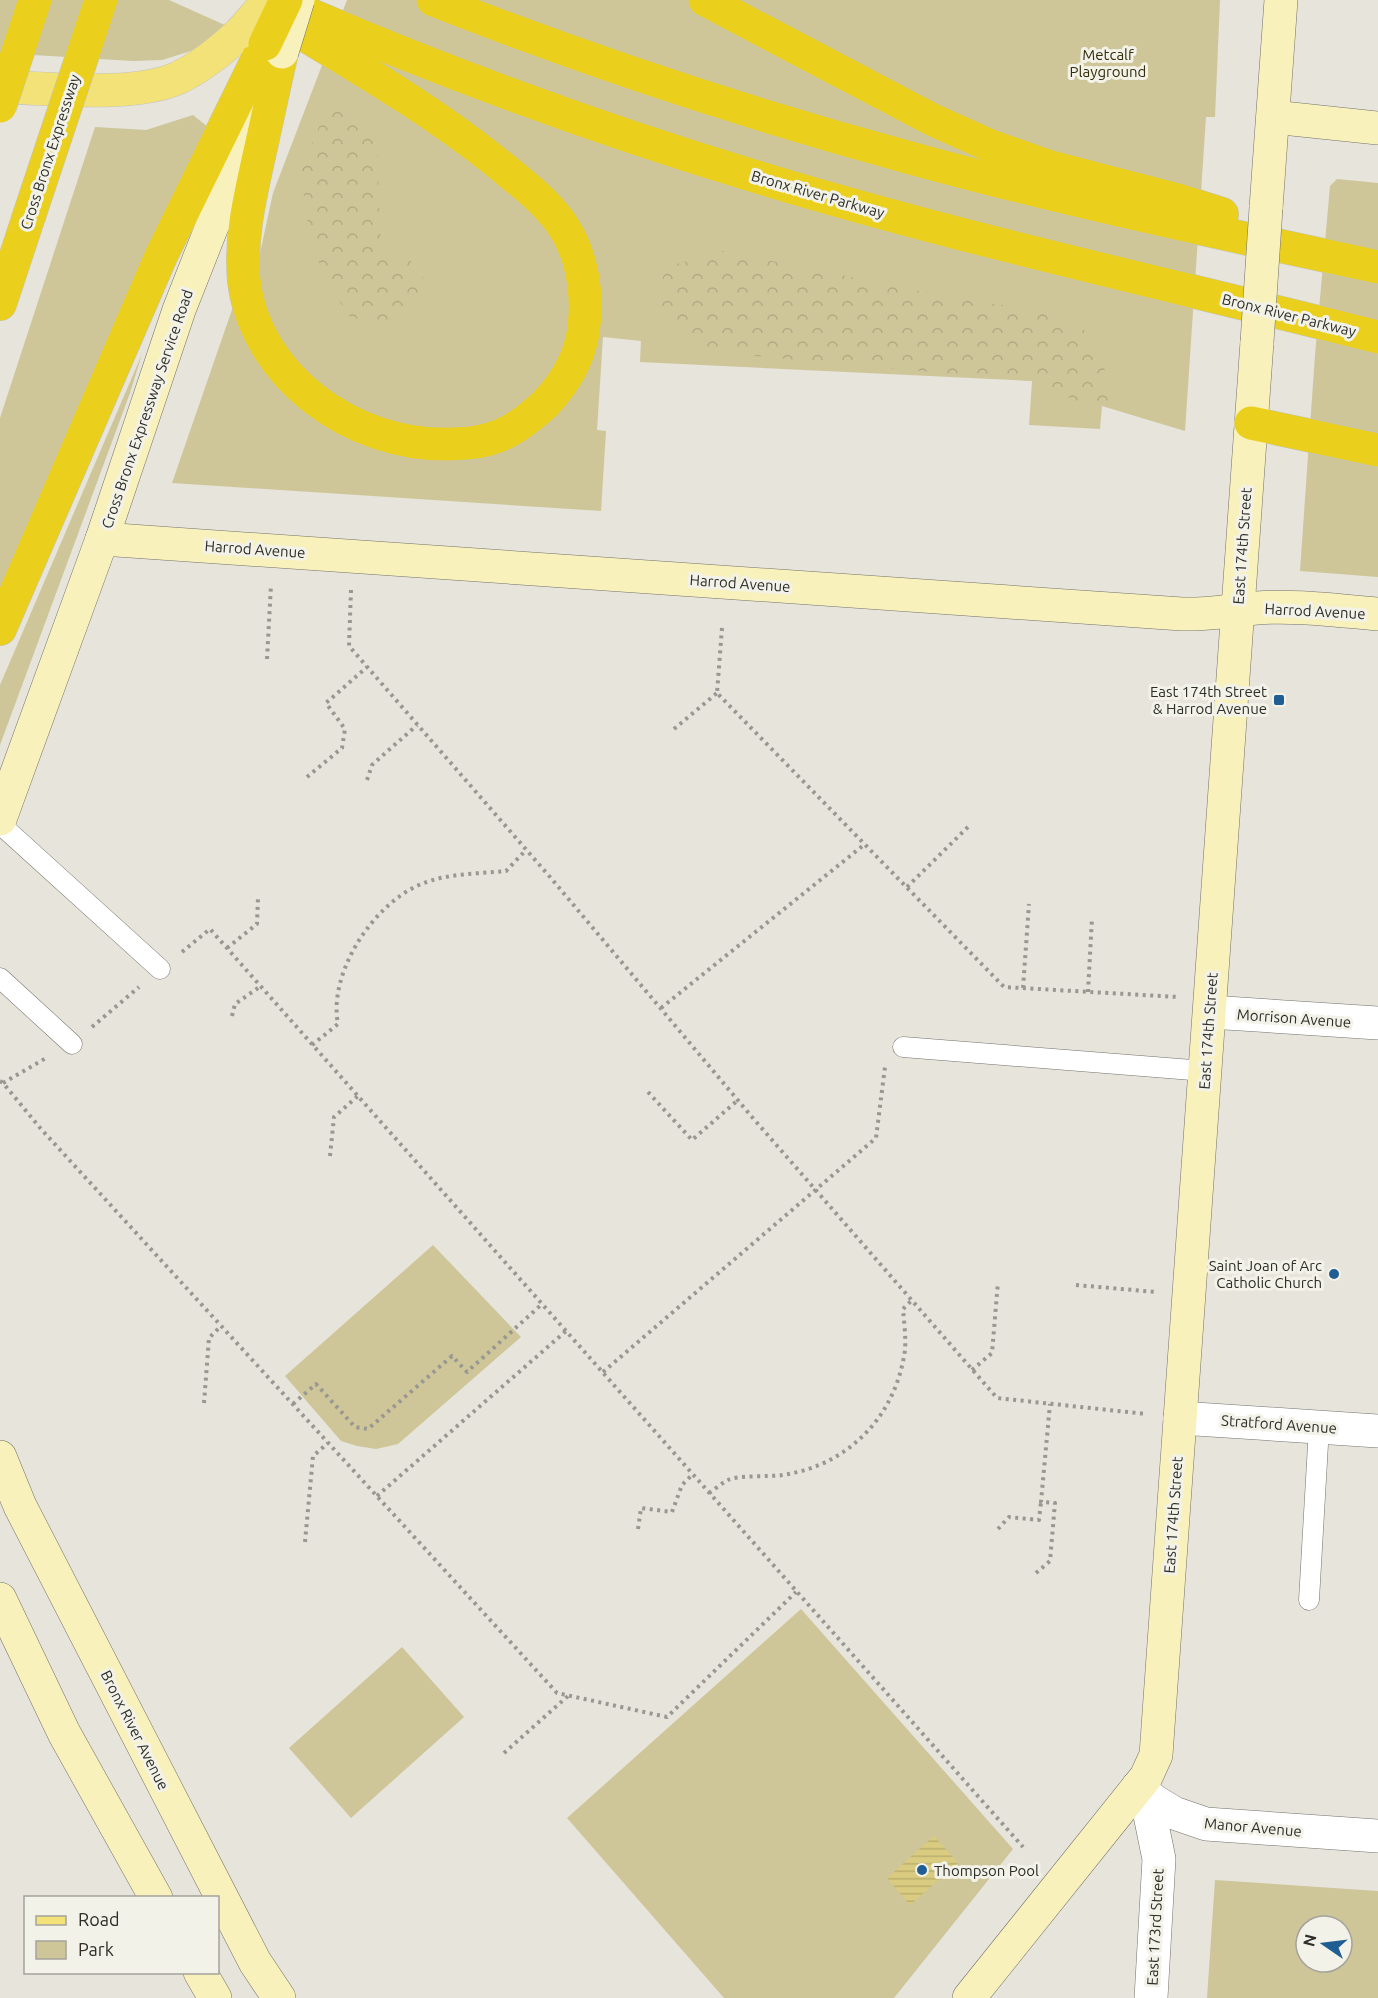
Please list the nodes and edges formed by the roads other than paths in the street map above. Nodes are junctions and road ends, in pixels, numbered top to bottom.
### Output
1 (35, 0) edge
2 (100, 0) edge
3 (248, 0) edge
4 (269, 0) edge
5 (275, 0) edge
6 (285, 0) edge
7 (298, 0) edge
8 (433, 0) edge
9 (705, 0) edge
10 (1281, 0) edge
11 (263, 43) junction
12 (0, 87) edge
13 (0, 106) edge
14 (1273, 117) junction
15 (1378, 128) edge
16 (1378, 266) edge
17 (0, 303) edge
18 (1378, 338) edge
19 (1251, 423) junction
20 (1378, 450) edge
21 (102, 539) junction
22 (1238, 611) junction
23 (1378, 614) edge
24 (0, 629) edge
25 (0, 821) edge
26 (160, 969) road end
27 (0, 978) edge
28 (1210, 1006) junction
29 (1378, 1023) edge
30 (72, 1044) road end
31 (903, 1047) road end
32 (1206, 1071) junction
33 (1180, 1418) junction
34 (1318, 1427) junction
35 (1378, 1431) edge
36 (0, 1457) edge
37 (0, 1599) edge
38 (1309, 1600) dead end
39 (1138, 1787) junction
40 (1378, 1836) edge
41 (155, 1896) edge
42 (201, 1974) edge
43 (215, 1998) edge
44 (279, 1998) edge
45 (969, 1998) edge
46 (1151, 1998) edge

1 - 13 highway, bridge
2 - 17 highway, Cross Bronx Expressway, bridge
3 - 11 highway
4 - 11 main road, bridge
5 - 18 highway, Bronx River Parkway
6 - 11 highway, bridge
7 - 11 main road, Cross Bronx Expressway Service Road, bridge
8 - 16 highway
9 - 16 highway
10 - 14 main road, East 174th Street
11 - 12 main road
11 - 21 main road, Cross Bronx Expressway Service Road
11 - 24 highway
14 - 15 main road
14 - 19 main road, East 174th Street, bridge
19 - 20 highway
19 - 22 main road, East 174th Street
21 - 22 main road, Harrod Avenue
21 - 25 main road, Cross Bronx Expressway Service Road
22 - 23 main road, Harrod Avenue
22 - 28 main road, East 174th Street
25 - 26 lane
27 - 30 lane
28 - 29 street, Morrison Avenue
28 - 32 main road, East 174th Street
31 - 32 lane
32 - 33 main road, East 174th Street
33 - 34 street, Stratford Avenue
33 - 39 main road, East 174th Street
34 - 35 street, Stratford Avenue
34 - 38 lane
36 - 44 main road, Bronx River Avenue
37 - 41 main road
39 - 40 street, Manor Avenue
39 - 45 main road, East 174th Street
39 - 46 street, East 173rd Street
42 - 43 main road

